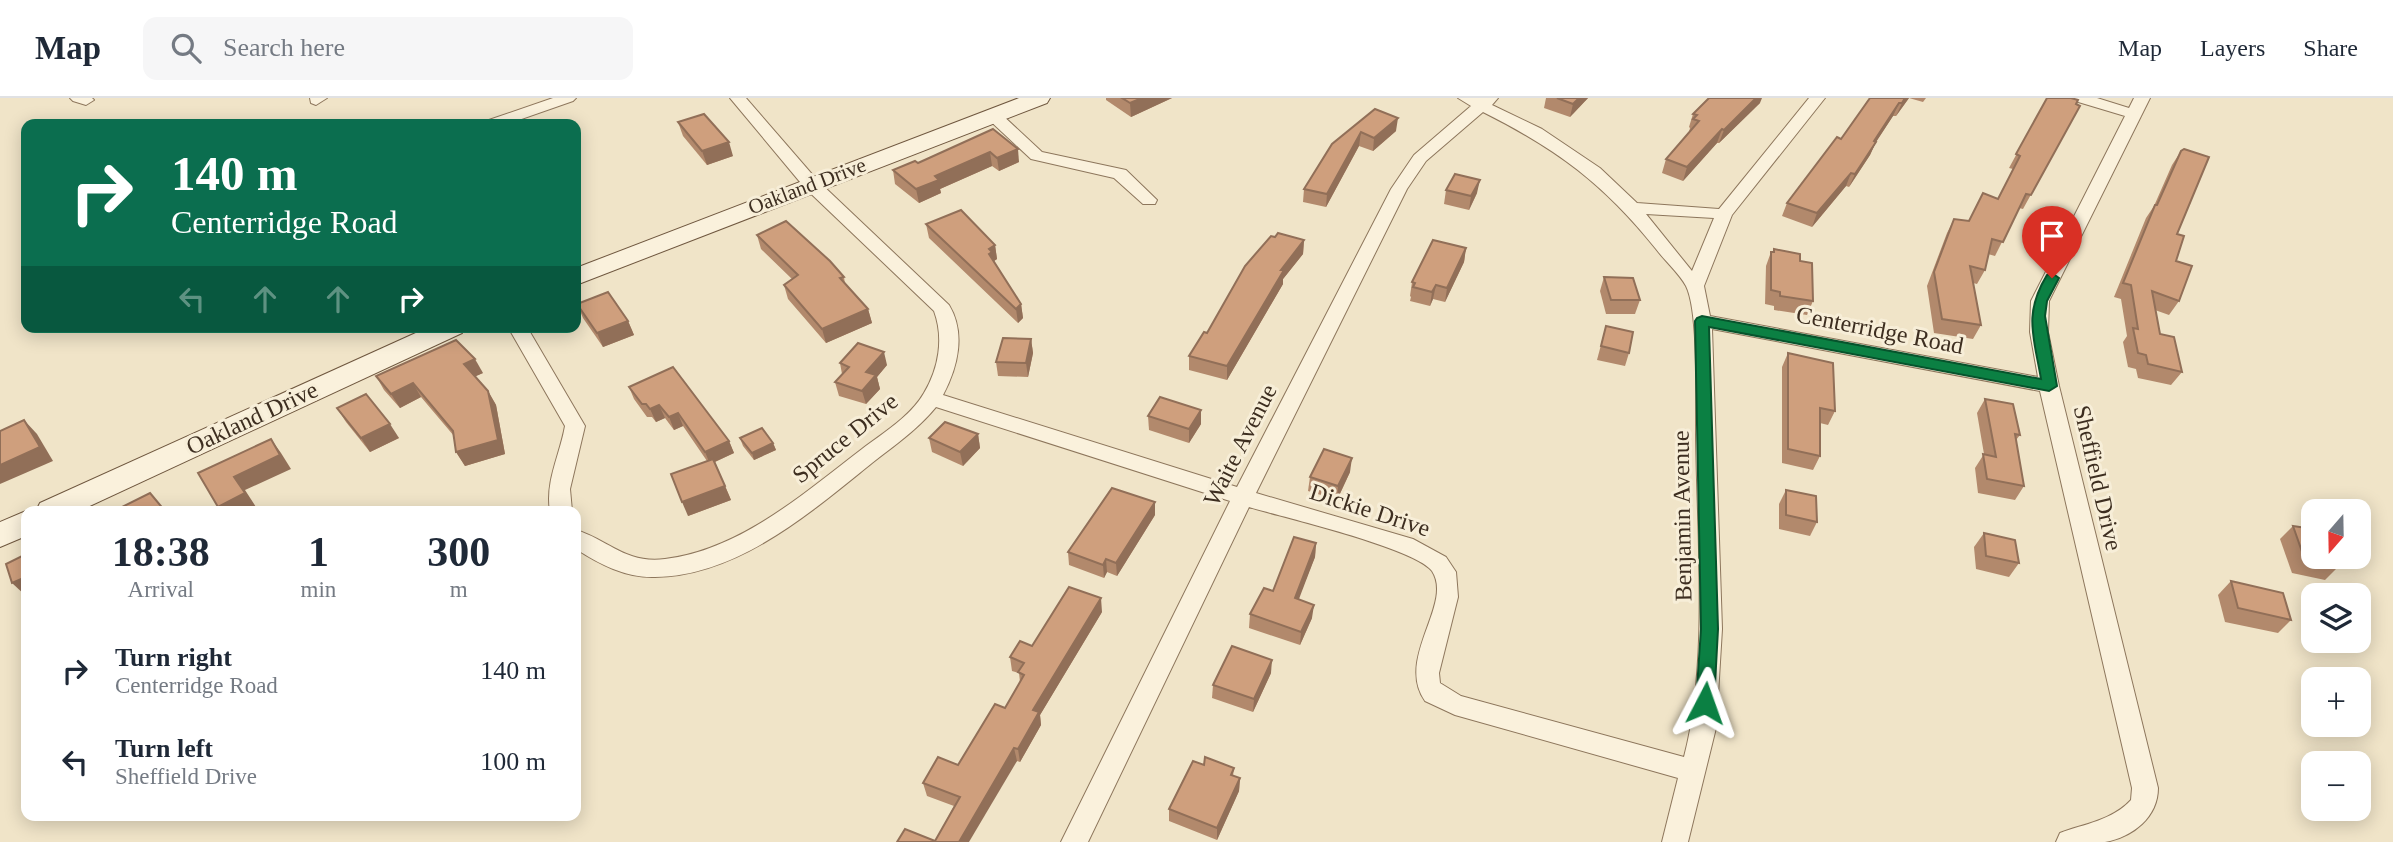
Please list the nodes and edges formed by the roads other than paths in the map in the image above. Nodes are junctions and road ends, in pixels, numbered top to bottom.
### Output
1 (568, 98) edge
2 (738, 98) edge
3 (1039, 98) edge
4 (1817, 98) edge
5 (2080, 98) edge
6 (1480, 100) edge
7 (2138, 106) edge
8 (993, 115) junction
9 (507, 119) edge
10 (811, 184) junction
11 (1149, 200) dead end
12 (1632, 208) junction
13 (1724, 214) junction
14 (581, 275) edge
15 (1695, 286) junction
16 (1702, 321) junction
17 (440, 333) edge
18 (521, 333) edge
19 (2049, 386) junction
20 (931, 398) junction
21 (1242, 497) junction
22 (62, 506) edge
23 (561, 506) edge
24 (21, 525) edge
25 (0, 535) edge
26 (581, 542) edge
27 (1693, 771) junction
28 (1074, 842) edge
29 (1675, 842) edge
30 (2069, 842) edge

1 - 9 street
2 - 10 street, Spruce Drive
3 - 8 main road, Oakland Drive
4 - 13 street
5 - 7 street
6 - 12 street, Benjamin Avenue
6 - 21 street, Waite Avenue
7 - 19 street, Sheffield Drive
8 - 10 main road, Oakland Drive
8 - 11 street
10 - 14 main road, Oakland Drive
10 - 20 street, Spruce Drive
12 - 13 street
12 - 15 street, Benjamin Avenue
13 - 15 street
15 - 16 street, Benjamin Avenue
16 - 19 street, Centerridge Road
16 - 27 street, Benjamin Avenue
17 - 22 main road, Oakland Drive
18 - 23 street
19 - 30 street, Sheffield Drive
20 - 21 street, Dickie Drive
20 - 26 street, Spruce Drive
21 - 27 street, Dickie Drive
21 - 28 street, Waite Avenue
24 - 25 main road
27 - 29 street, Benjamin Avenue

